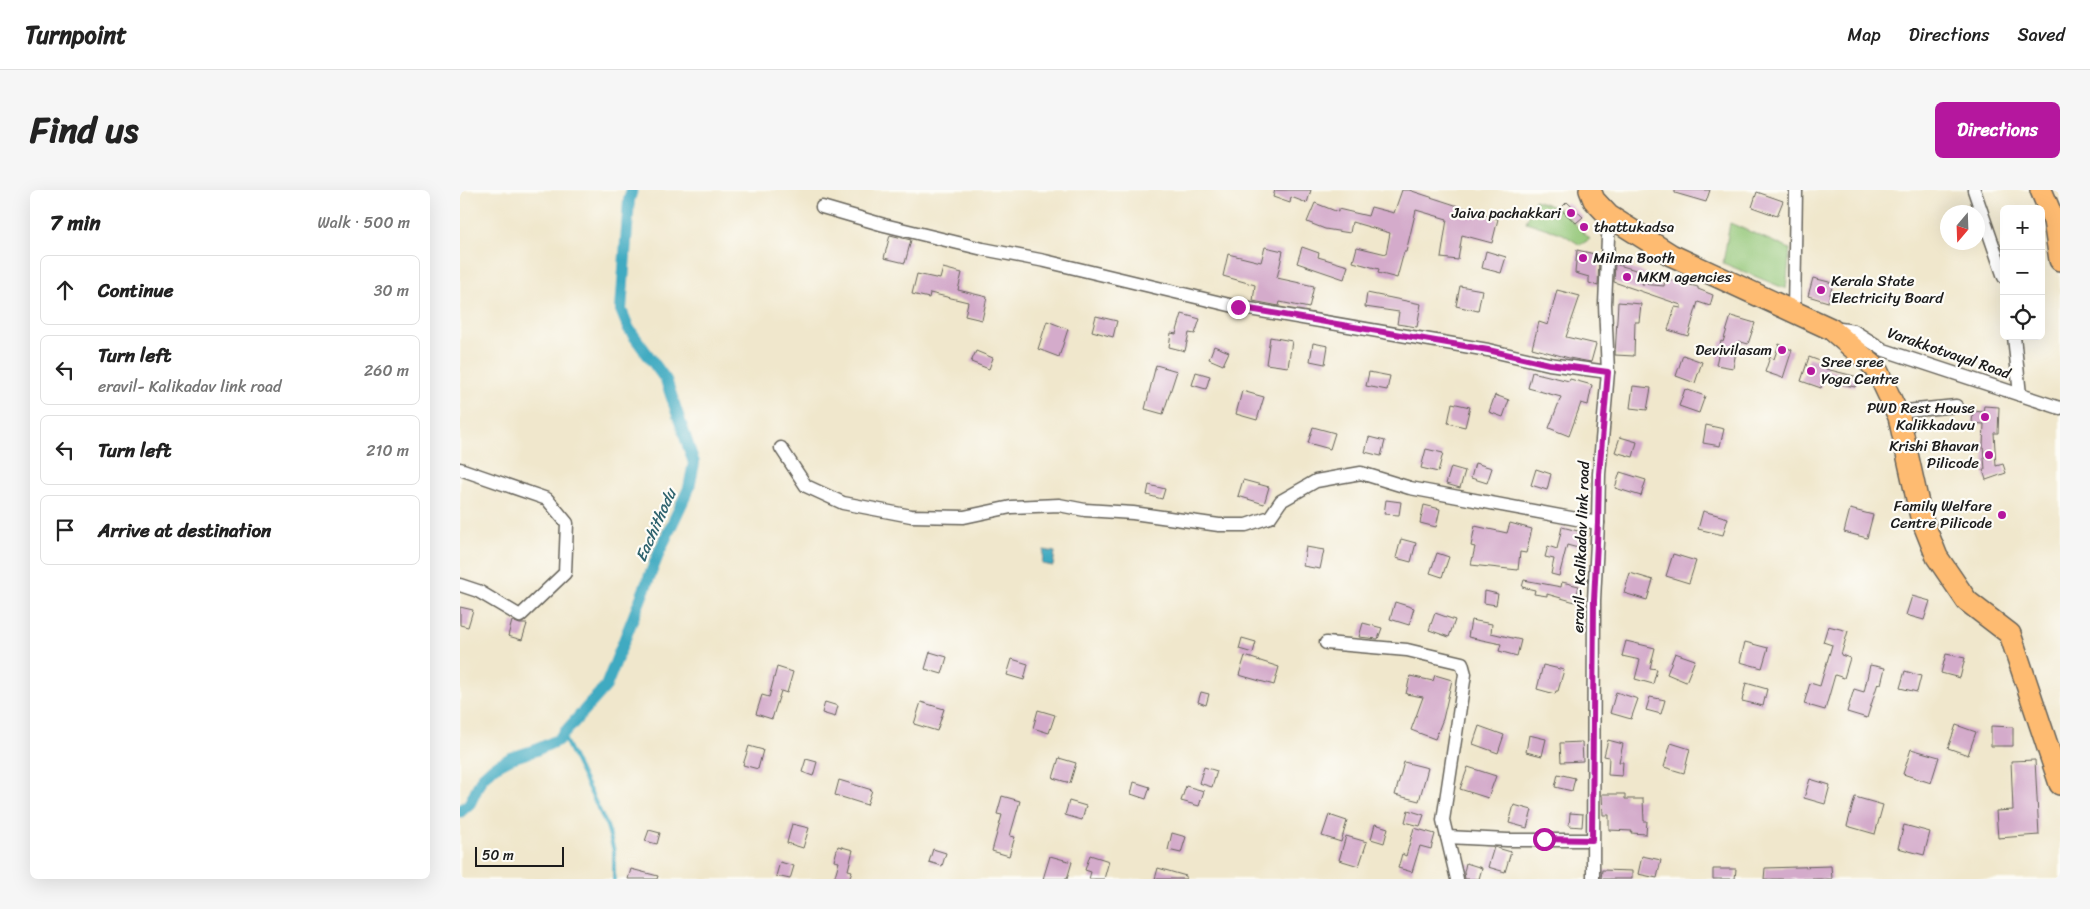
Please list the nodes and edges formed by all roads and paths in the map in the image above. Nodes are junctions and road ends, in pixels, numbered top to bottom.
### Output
1 (1590, 190) edge
2 (1796, 190) edge
3 (1974, 190) edge
4 (2041, 190) edge
5 (822, 207) dead end
6 (1609, 216) junction
7 (2060, 260) edge
8 (2000, 265) edge
9 (1794, 312) junction
10 (1831, 329) junction
11 (2014, 340) edge
12 (1608, 372) junction
13 (2020, 395) junction
14 (1956, 406) dead end
15 (2060, 408) edge
16 (1900, 417) junction
17 (781, 448) dead end
18 (460, 469) edge
19 (1598, 523) junction
20 (460, 585) edge
21 (1326, 643) dead end
22 (2060, 784) edge
23 (1447, 837) junction
24 (1592, 840) junction
25 (1457, 879) edge
26 (1593, 879) edge

1 - 6 highway
2 - 9 street
3 - 8 street
4 - 7 highway
5 - 12 street
6 - 9 highway
6 - 12 street, eravil- Kalikadav link road
9 - 10 highway
10 - 13 street, Varakkotvayal Road
10 - 16 highway
11 - 13 street
12 - 19 street, eravil- Kalikadav link road
13 - 15 street, Varakkotvayal Road
14 - 16 street
16 - 22 highway
17 - 19 street
18 - 20 street
19 - 24 street, eravil- Kalikadav link road
21 - 23 street
23 - 24 street
23 - 25 street
24 - 26 street, eravil- Kalikadav link road

